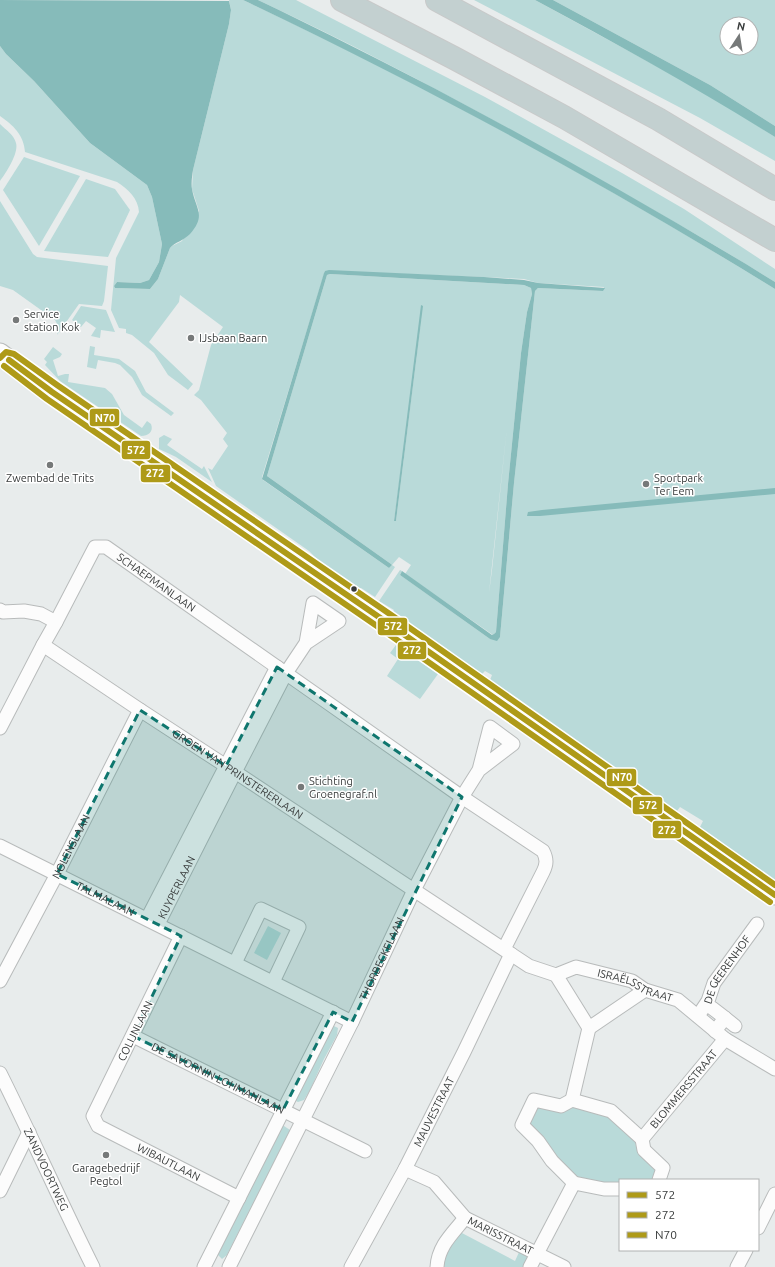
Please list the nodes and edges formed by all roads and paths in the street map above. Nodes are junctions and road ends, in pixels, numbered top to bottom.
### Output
1 (342, 0) edge
2 (437, 0) edge
3 (775, 189) edge
4 (775, 240) edge
5 (3, 361) edge
6 (0, 610) edge
7 (56, 622) junction
8 (306, 643) dead end
9 (43, 645) junction
10 (282, 670) junction
11 (140, 710) junction
12 (0, 728) edge
13 (230, 769) junction
14 (479, 770) dead end
15 (462, 797) junction
16 (0, 846) edge
17 (543, 851) joint
18 (57, 874) junction
19 (414, 890) junction
20 (775, 895) edge
21 (152, 922) junction
22 (757, 924) dead end
23 (181, 936) junction
24 (507, 952) junction
25 (235, 963) junction
26 (556, 975) junction
27 (0, 981) edge
28 (273, 982) junction
29 (645, 990) junction
30 (712, 1008) dead end
31 (333, 1012) junction
32 (698, 1016) junction
33 (352, 1022) junction
34 (589, 1028) junction
35 (720, 1035) junction
36 (133, 1036) junction
37 (775, 1069) edge
38 (0, 1072) edge
39 (572, 1100) junction
40 (283, 1110) junction
41 (303, 1120) junction
42 (98, 1126) joint
43 (29, 1132) junction
44 (642, 1139) junction
45 (365, 1151) dead end
46 (405, 1169) junction
47 (659, 1179) edge
48 (574, 1183) junction
49 (619, 1189) edge
50 (0, 1191) edge
51 (775, 1194) edge
52 (239, 1198) junction
53 (465, 1218) junction
54 (759, 1226) edge
55 (745, 1251) edge
56 (538, 1253) junction
57 (93, 1267) edge
58 (204, 1267) edge
59 (229, 1267) edge
60 (351, 1267) edge
61 (437, 1267) edge
62 (530, 1267) edge
63 (564, 1267) edge
64 (737, 1267) edge

1 - 4 highway
2 - 3 highway
5 - 20 main road
6 - 7 street
7 - 9 street
7 - 10 street, SCHAEPMANLAAN
8 - 10 street
9 - 11 street, GROEN VAN PRINSTERERLAAN
9 - 12 street
10 - 13 street, KUYPERLAAN
10 - 15 street, SCHAEPMANLAAN
11 - 13 street, GROEN VAN PRINSTERERLAAN
11 - 18 street, NOLENSLAAN
13 - 19 street, GROEN VAN PRINSTERERLAAN
13 - 21 street, KUYPERLAAN
14 - 15 street
15 - 17 street, SCHAEPMANLAAN
15 - 19 street, THORBECKELAAN
16 - 18 street, TALMALAAN
17 - 24 street, MAUVESTRAAT
18 - 21 street, TALMALAAN
18 - 27 street, NOLENSLAAN
19 - 24 street, GROEN VAN PRINSTERERLAAN
19 - 33 street, THORBECKELAAN
21 - 23 street, TALMALAAN
22 - 32 street, DE GEERENHOF
23 - 25 street, TALMALAAN
23 - 36 street, COLIJNLAAN
24 - 26 street
24 - 46 street, MAUVESTRAAT
25 - 28 street, TALMALAAN
25 - 28 street
26 - 29 street, ISRAËLSSTRAAT
26 - 34 street
28 - 31 street, TALMALAAN
29 - 32 street, ISRAËLSSTRAAT
29 - 34 street
30 - 35 street, DE GEERENHOF
31 - 33 street, TALMALAAN
31 - 40 street
32 - 35 street, ISRAËLSSTRAAT
33 - 41 street, THORBECKELAAN
34 - 39 street
35 - 37 street, ISRAËLSSTRAAT
35 - 44 street, BLOMMERSSTRAAT
36 - 40 street, DE SAVORNIN LOHMANLAAN
36 - 42 street, COLIJNLAAN
38 - 43 street, ZANDVOORTWEG
39 - 44 street
39 - 48 street
40 - 41 street, DE SAVORNIN LOHMANLAAN
40 - 52 street
41 - 45 street
41 - 59 street, THORBECKELAAN
42 - 52 street, WIBAUTLAAN
43 - 50 street
43 - 57 street, ZANDVOORTWEG
44 - 47 street
46 - 53 street, MARISSTRAAT
46 - 60 street, MAUVESTRAAT
48 - 49 street
48 - 56 street
51 - 54 street
52 - 58 street
53 - 56 street, MARISSTRAAT
53 - 61 street
55 - 64 street
56 - 62 street
56 - 63 street, MARISSTRAAT

